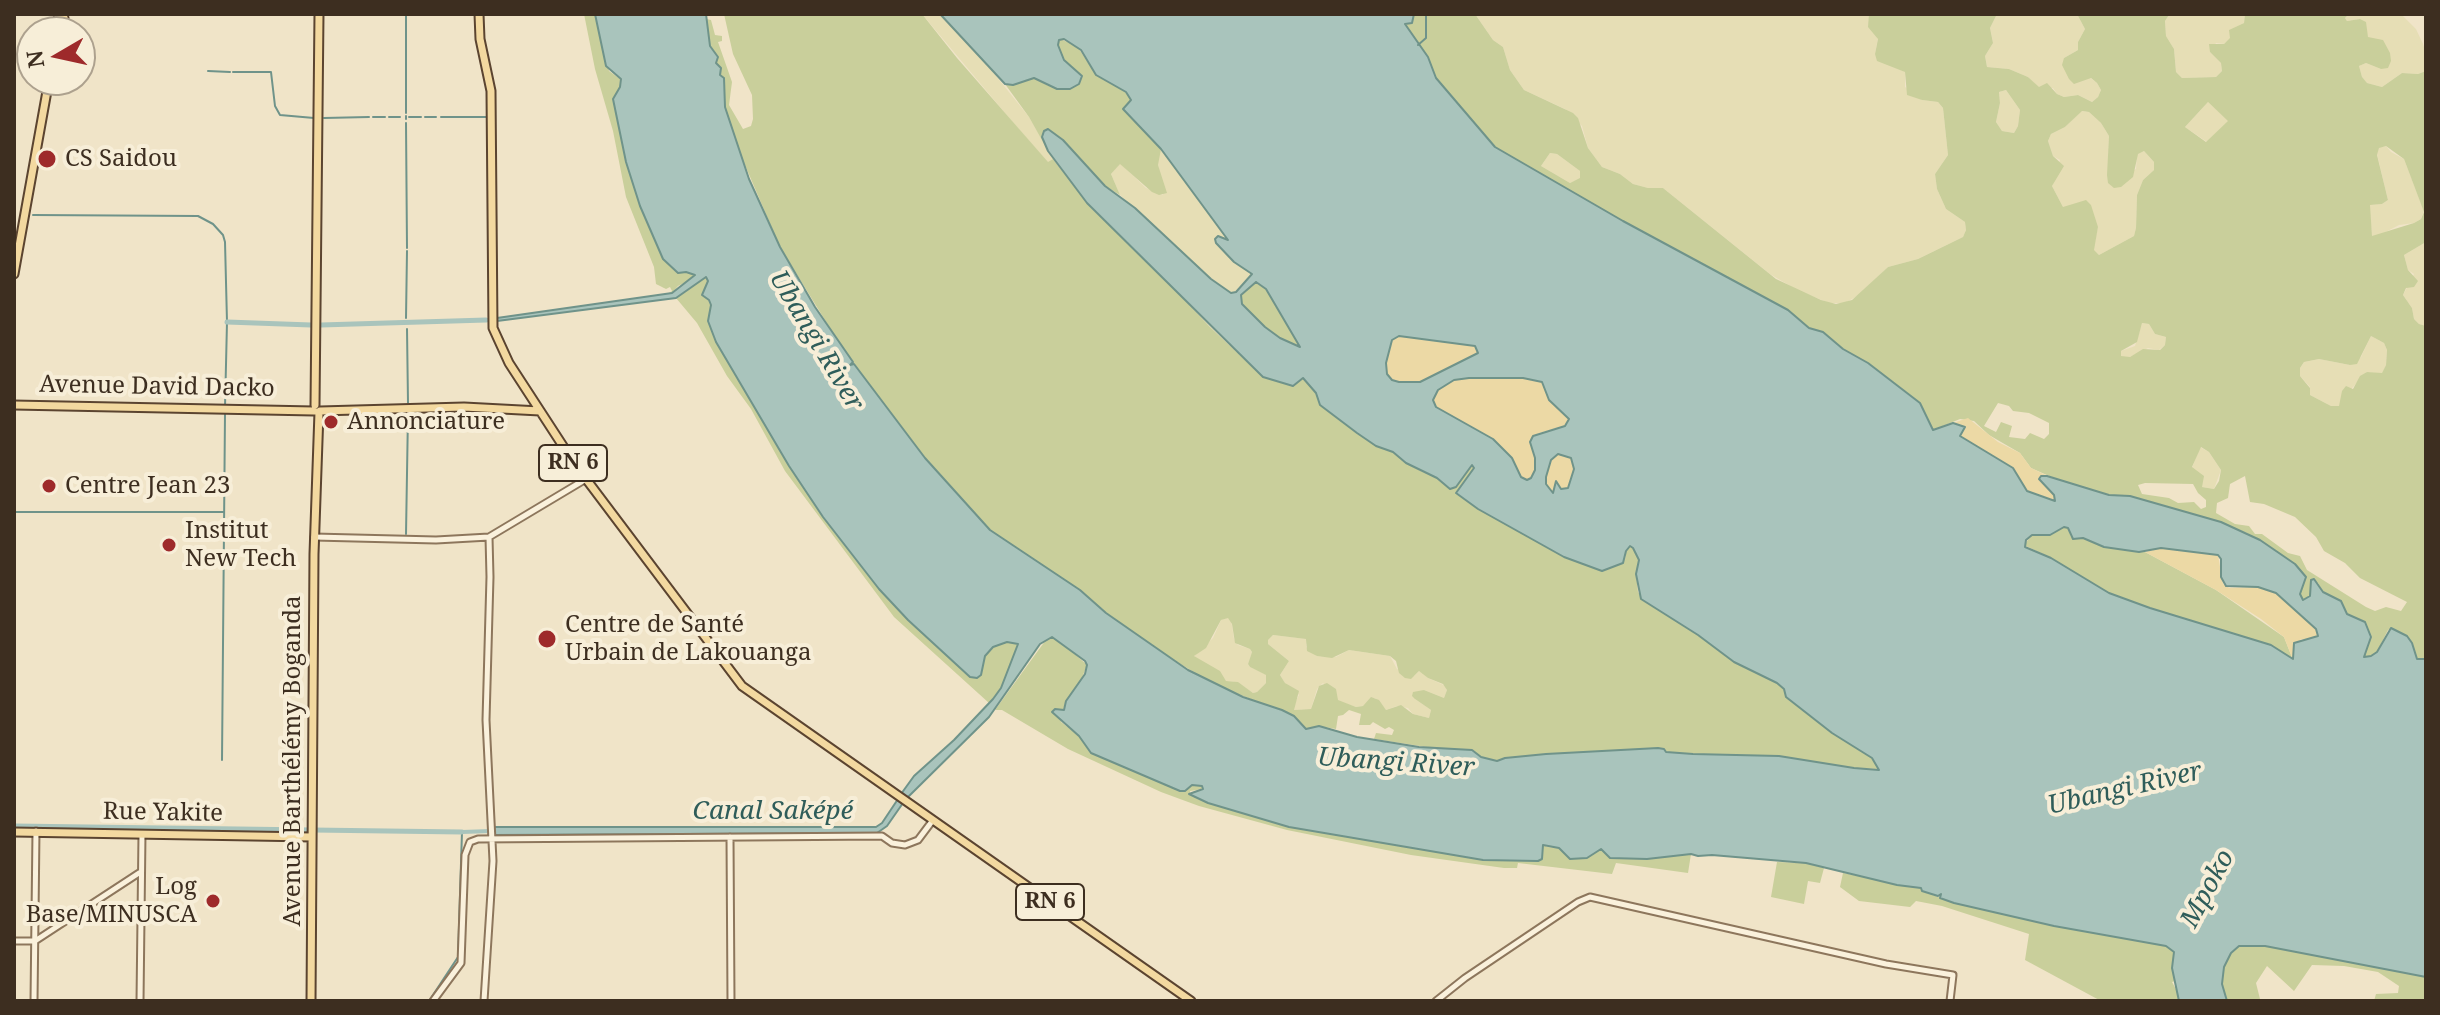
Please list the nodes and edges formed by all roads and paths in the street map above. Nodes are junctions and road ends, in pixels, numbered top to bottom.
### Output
1 (319, 14) edge
2 (479, 14) edge
3 (46, 96) edge
4 (14, 274) edge
5 (530, 396) junction
6 (14, 405) edge
7 (521, 408) junction
8 (317, 409) junction
9 (540, 411) junction
10 (586, 479) junction
11 (314, 537) junction
12 (489, 537) junction
13 (933, 820) junction
14 (36, 831) junction
15 (14, 832) edge
16 (142, 833) junction
17 (312, 833) junction
18 (730, 837) junction
19 (493, 838) junction
20 (140, 872) junction
21 (1578, 893) dead end
22 (1578, 902) junction
23 (14, 941) edge
24 (35, 941) junction
25 (34, 1001) edge
26 (140, 1001) edge
27 (311, 1001) edge
28 (433, 1001) edge
29 (484, 1001) edge
30 (731, 1001) edge
31 (1191, 1001) edge
32 (1436, 1001) edge
33 (1950, 1001) edge

1 - 8 main road, Avenue Barthélémy Boganda
2 - 5 main road, RN 6
3 - 4 main road
5 - 7 main road
5 - 9 main road, RN 6
6 - 8 main road, Avenue David Dacko
7 - 8 main road, Avenue David Dacko
7 - 9 main road, Avenue David Dacko
8 - 11 main road, Avenue Barthélémy Boganda
9 - 10 main road, RN 6
10 - 12 street
10 - 13 main road, RN 6
11 - 12 street
11 - 17 main road, Avenue Barthélémy Boganda
12 - 19 street
13 - 18 street
13 - 31 main road, RN 6
14 - 15 main road, Rue Yakite
14 - 16 main road, Rue Yakite
14 - 24 street
16 - 17 main road, Rue Yakite
16 - 20 street
17 - 27 main road, Avenue Barthélémy Boganda
18 - 19 street
18 - 30 street
19 - 28 street
19 - 29 street
20 - 24 street
20 - 26 street
21 - 22 street
22 - 32 street
22 - 33 street
23 - 24 street
24 - 25 street

